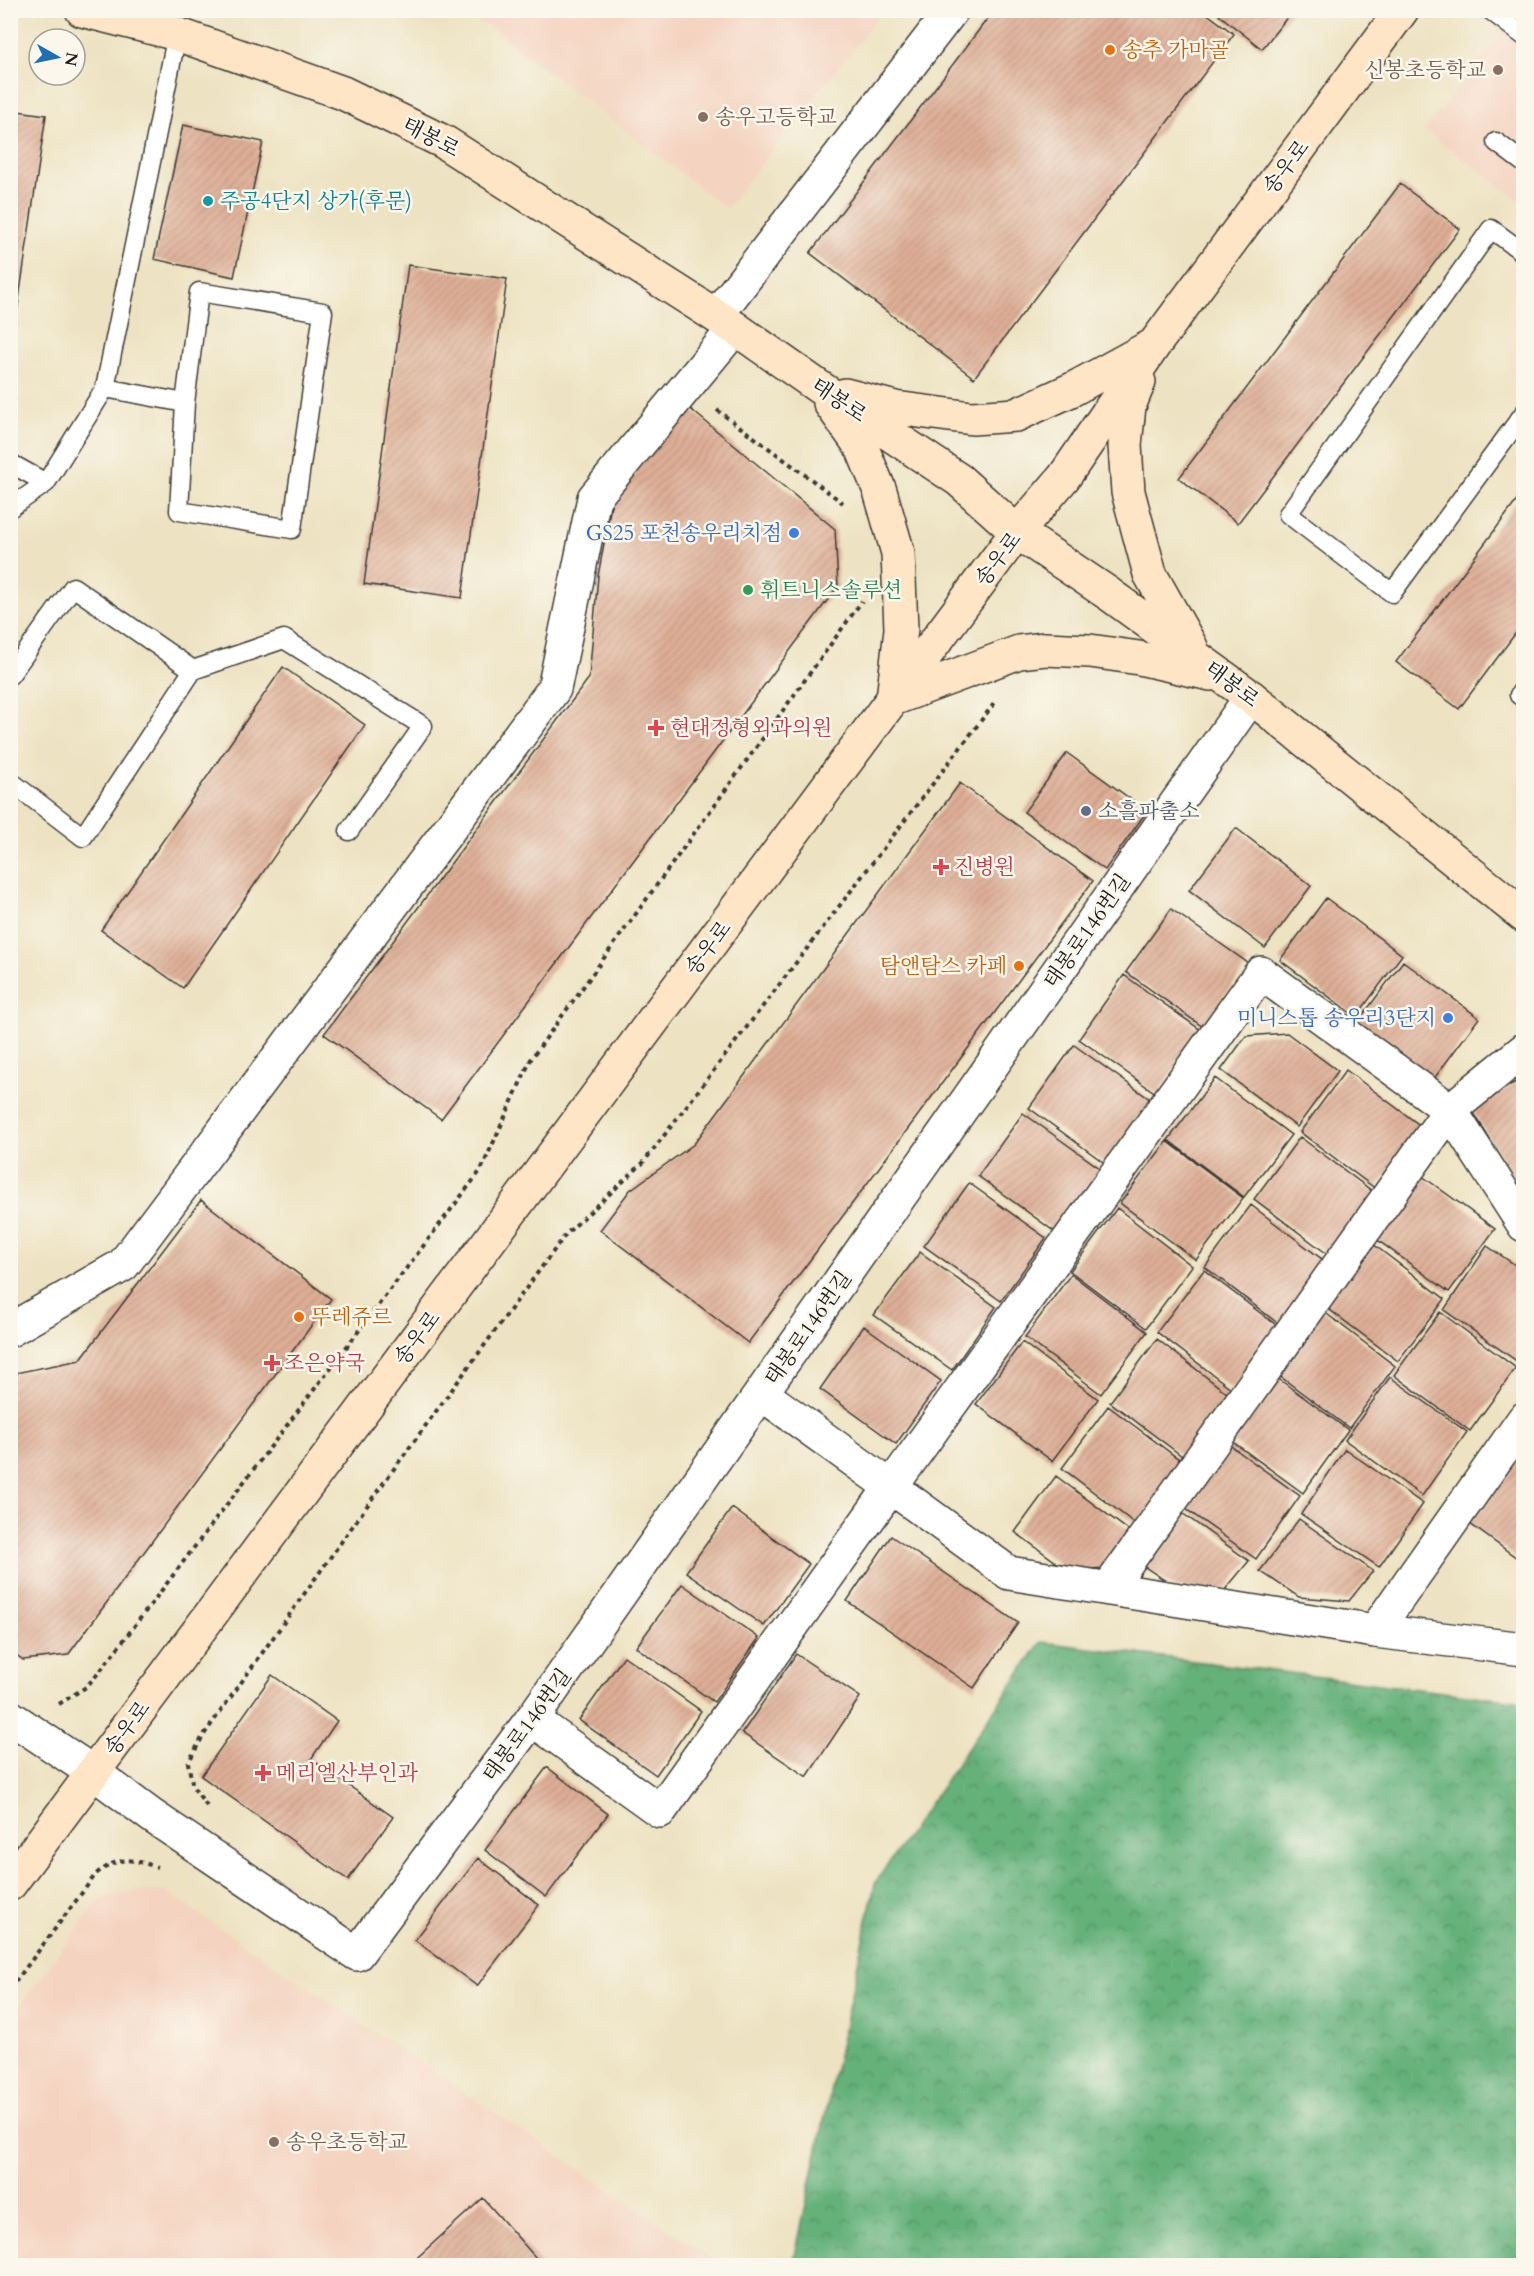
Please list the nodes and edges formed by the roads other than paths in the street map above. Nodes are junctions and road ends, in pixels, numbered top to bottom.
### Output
1 (82, 10) edge
2 (952, 10) edge
3 (1402, 10) edge
4 (1490, 10) edge
5 (176, 22) edge
6 (1524, 36) edge
7 (1496, 142) dead end
8 (1524, 163) edge
9 (1524, 253) edge
10 (726, 322) junction
11 (1154, 345) junction
12 (819, 387) junction
13 (105, 388) junction
14 (185, 403) junction
15 (1524, 413) edge
16 (10, 463) edge
17 (46, 483) junction
18 (10, 508) edge
19 (1017, 532) junction
20 (1208, 666) junction
21 (193, 670) junction
22 (10, 675) edge
23 (1524, 688) edge
24 (1251, 697) junction
25 (1524, 698) edge
26 (893, 699) junction
27 (10, 781) edge
28 (349, 831) dead end
29 (1524, 916) edge
30 (1524, 1050) edge
31 (1450, 1110) junction
32 (1524, 1225) edge
33 (10, 1330) edge
34 (762, 1394) junction
35 (1524, 1419) edge
36 (891, 1487) junction
37 (1108, 1589) junction
38 (1376, 1631) junction
39 (1524, 1649) edge
40 (10, 1718) edge
41 (532, 1719) junction
42 (94, 1773) junction
43 (10, 1884) edge

1 - 5 main road, 태봉로
2 - 10 street
3 - 11 main road, 송우로
4 - 6 lane
5 - 10 main road, 태봉로
5 - 13 lane
7 - 8 lane
9 - 15 lane
10 - 12 main road, 태봉로
10 - 33 street
11 - 12 main road
11 - 19 main road, 송우로
11 - 20 main road
12 - 19 main road, 태봉로
12 - 26 main road
13 - 14 lane
13 - 17 lane
14 - 14 lane
16 - 17 lane
17 - 18 lane
19 - 20 main road, 태봉로
19 - 26 main road, 송우로
20 - 24 main road, 태봉로
20 - 26 main road
21 - 22 lane
21 - 27 lane
21 - 28 lane
23 - 25 lane
24 - 29 main road, 태봉로
24 - 34 street, 태봉로146번길
26 - 42 main road, 송우로
30 - 31 street
31 - 32 street
31 - 36 street
31 - 37 street
34 - 36 street
34 - 41 street, 태봉로146번길
35 - 38 street
36 - 37 street
36 - 41 street
37 - 38 street
38 - 39 street
40 - 42 street
41 - 42 street, 태봉로146번길
42 - 43 main road, 송우로

